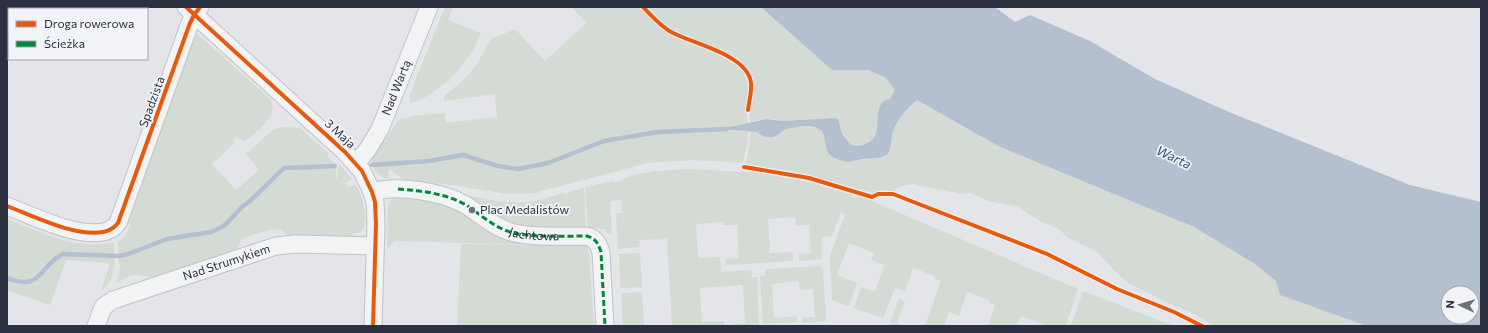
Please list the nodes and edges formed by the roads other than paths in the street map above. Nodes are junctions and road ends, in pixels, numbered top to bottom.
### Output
1 (429, 7) edge
2 (193, 10) edge
3 (356, 164) junction
4 (372, 192) junction
5 (7, 206) edge
6 (375, 246) junction
7 (96, 326) edge
8 (373, 326) edge
9 (605, 326) edge

1 - 3 street, Nad Wartą
2 - 3 street, 3 Maja
2 - 5 street, Spadzista
3 - 4 street, 3 Maja
4 - 6 street, 3 Maja
4 - 9 street, Jachtowa
6 - 7 street, Nad Strumykiem
6 - 8 street, 3 Maja

